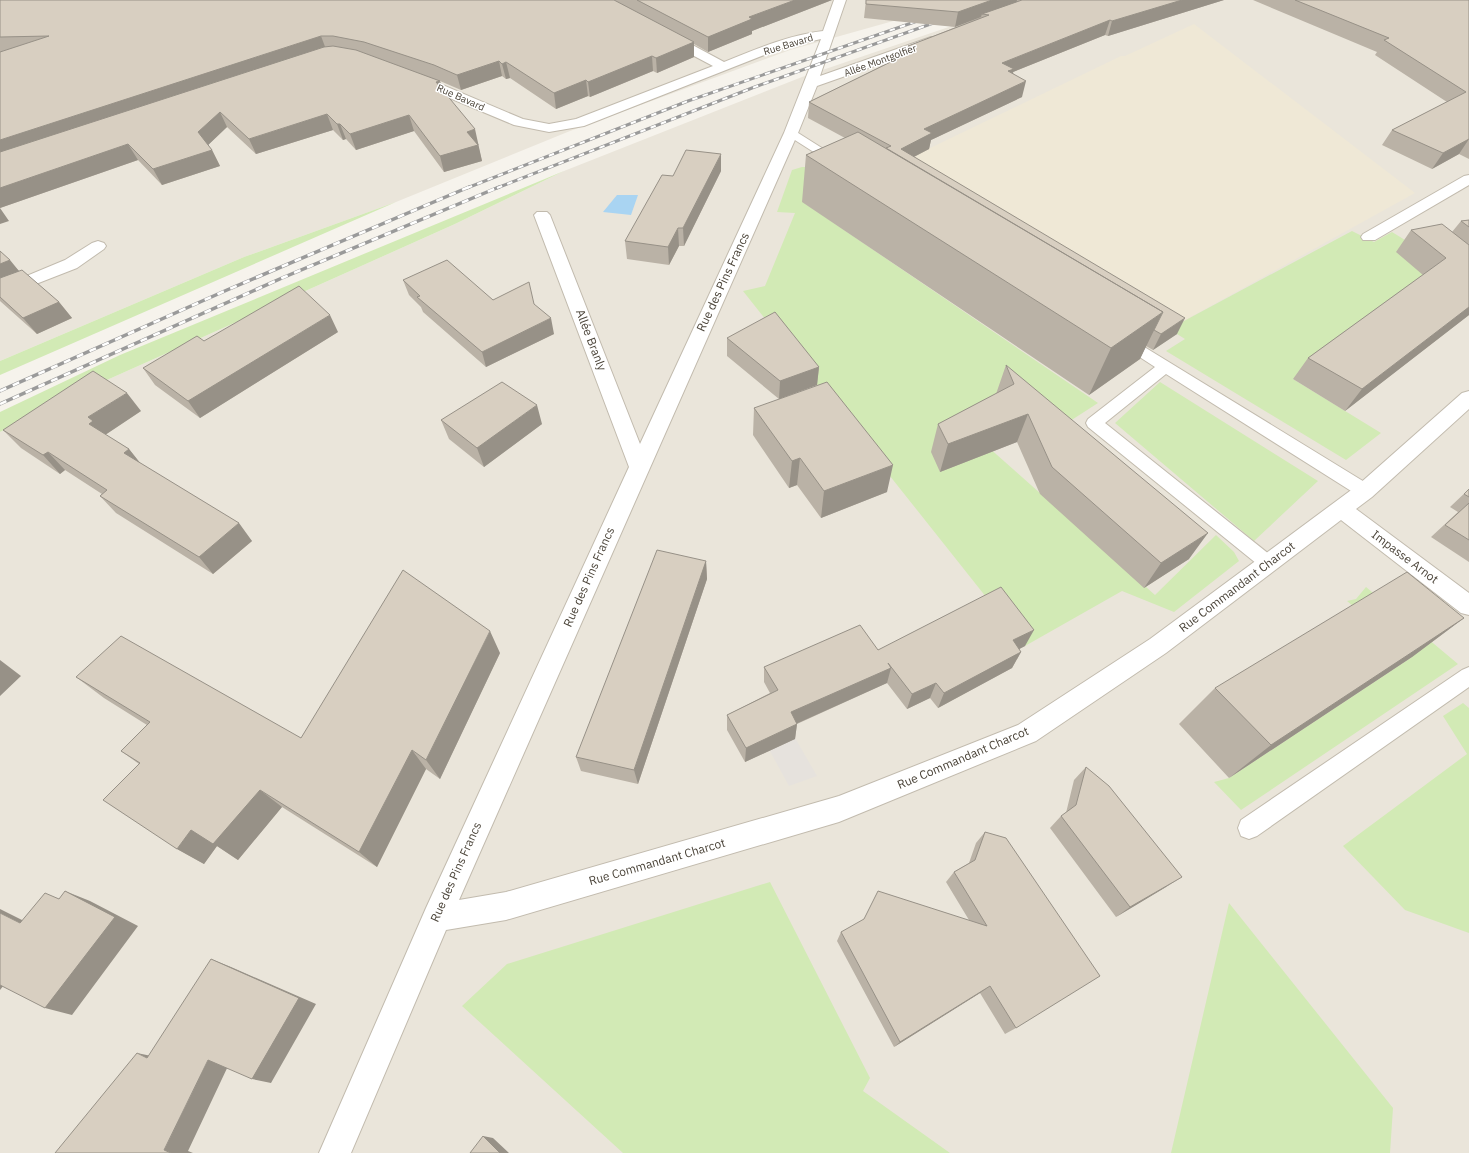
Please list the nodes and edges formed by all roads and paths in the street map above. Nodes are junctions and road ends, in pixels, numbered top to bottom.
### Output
1 (840, 0) edge
2 (654, 30) edge
3 (829, 34) junction
4 (943, 37) edge
5 (725, 67) junction
6 (400, 74) edge
7 (811, 84) junction
8 (791, 133) junction
9 (851, 170) edge
10 (1469, 179) edge
11 (542, 215) dead end
12 (1369, 237) dead end
13 (98, 246) dead end
14 (0, 293) edge
15 (1112, 333) edge
16 (1165, 366) junction
17 (1469, 398) edge
18 (639, 466) junction
19 (1365, 491) junction
20 (1341, 509) junction
21 (1268, 563) junction
22 (1469, 606) edge
23 (1469, 676) edge
24 (1249, 828) dead end
25 (436, 918) junction
26 (335, 1153) edge

1 - 3 street, Rue des Pins Francs
2 - 5 street
3 - 5 street, Rue Bavard
3 - 7 street, Rue des Pins Francs
4 - 7 street, Allée Montgolfier
5 - 6 street, Rue Bavard
7 - 8 street, Rue des Pins Francs
8 - 9 lane
8 - 18 street, Rue des Pins Francs
10 - 12 street
11 - 18 street, Allée Branly
13 - 14 street
15 - 16 lane
16 - 19 lane
16 - 21 lane
17 - 19 street, Rue Commandant Charcot
18 - 25 street, Rue des Pins Francs
19 - 20 street, Rue Commandant Charcot
20 - 21 street, Rue Commandant Charcot
20 - 22 street, Impasse Arnot
21 - 25 street, Rue Commandant Charcot
23 - 24 lane
25 - 26 street, Rue des Pins Francs

